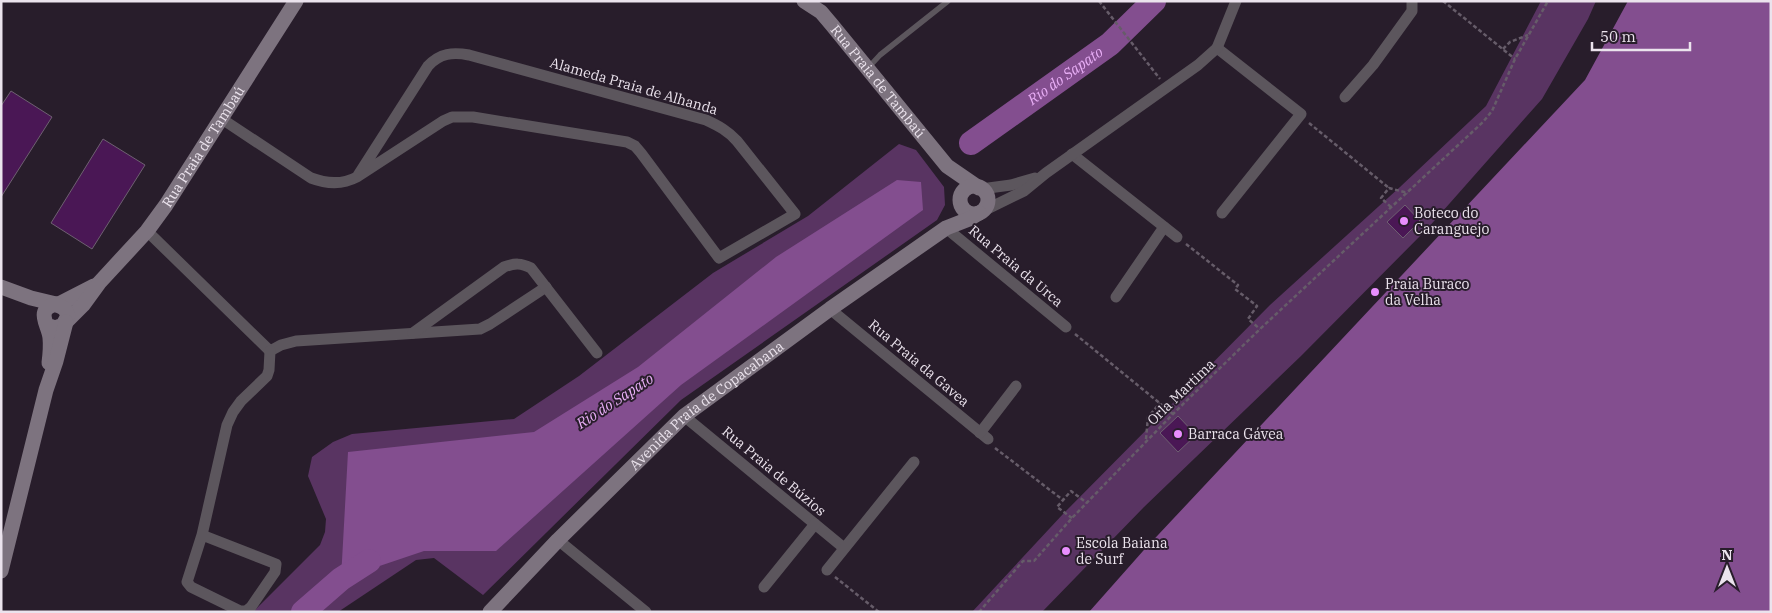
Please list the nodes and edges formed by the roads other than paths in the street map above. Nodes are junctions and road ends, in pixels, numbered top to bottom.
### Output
1 (296, 1) edge
2 (948, 1) edge
3 (1236, 1) edge
4 (1412, 1) edge
5 (805, 2) edge
6 (1217, 48) junction
7 (868, 68) junction
8 (1345, 97) dead end
9 (222, 119) junction
10 (1072, 154) junction
11 (947, 166) junction
12 (1046, 173) junction
13 (357, 177) junction
14 (980, 189) junction
15 (960, 199) junction
16 (980, 212) junction
17 (1222, 213) dead end
18 (1164, 227) junction
19 (946, 228) junction
20 (147, 231) junction
21 (1177, 237) road end
22 (99, 283) junction
23 (546, 287) junction
24 (3, 288) edge
25 (1116, 297) dead end
26 (56, 304) junction
27 (830, 309) junction
28 (66, 321) junction
29 (46, 324) junction
30 (1066, 327) road end
31 (413, 333) junction
32 (270, 351) junction
33 (597, 353) dead end
34 (1016, 386) dead end
35 (46, 390) junction
36 (684, 416) junction
37 (914, 462) dead end
38 (815, 524) junction
39 (202, 535) junction
40 (558, 540) junction
41 (844, 548) junction
42 (827, 570) road end
43 (1, 571) edge
44 (764, 587) dead end
45 (490, 612) edge
46 (646, 612) edge

1 - 9 street, Rua Praia de Tambaú
2 - 7 lane
3 - 6 street, Avenida Praia de Copacabana
4 - 8 street
5 - 7 street, Rua Praia de Tambaú
6 - 10 street, Avenida Praia de Copacabana
6 - 17 street
7 - 11 street, Rua Praia de Tambaú
9 - 13 street, Alameda Praia de Alhanda
9 - 20 street, Rua Praia de Tambaú
10 - 12 street, Avenida Praia de Copacabana
10 - 18 street
11 - 14 street, Rua Praia de Tambaú
11 - 15 street, Rua Praia de Tambaú
12 - 14 street, Avenida Praia de Copacabana
12 - 16 street, Avenida Praia de Copacabana
13 - 13 street, Alameda Praia de Alhanda
14 - 15 street
14 - 16 street
15 - 16 street
15 - 19 street, Avenida Praia de Copacabana
16 - 19 street, Avenida Praia de Copacabana
18 - 21 street
18 - 25 street
19 - 27 street, Avenida Praia de Copacabana
19 - 30 street, Rua Praia da Urca
20 - 22 street, Rua Praia de Tambaú
20 - 32 street
22 - 26 street, Rua Praia de Tambaú
22 - 28 street, Rua Praia de Tambaú
23 - 31 street
23 - 31 street
23 - 33 street
24 - 26 street
24 - 29 street
26 - 28 street
26 - 29 street
27 - 34 street, Rua Praia da Gavea
27 - 36 street, Avenida Praia de Copacabana
28 - 29 street
28 - 35 street
29 - 35 street
31 - 32 street
32 - 39 street
35 - 43 street
36 - 38 street, Rua Praia de Búzios
36 - 40 street, Avenida Praia de Copacabana
37 - 41 street
38 - 41 street, Rua Praia de Búzios
38 - 44 street
39 - 39 street
40 - 45 street, Avenida Praia de Copacabana
40 - 46 street
41 - 42 street

